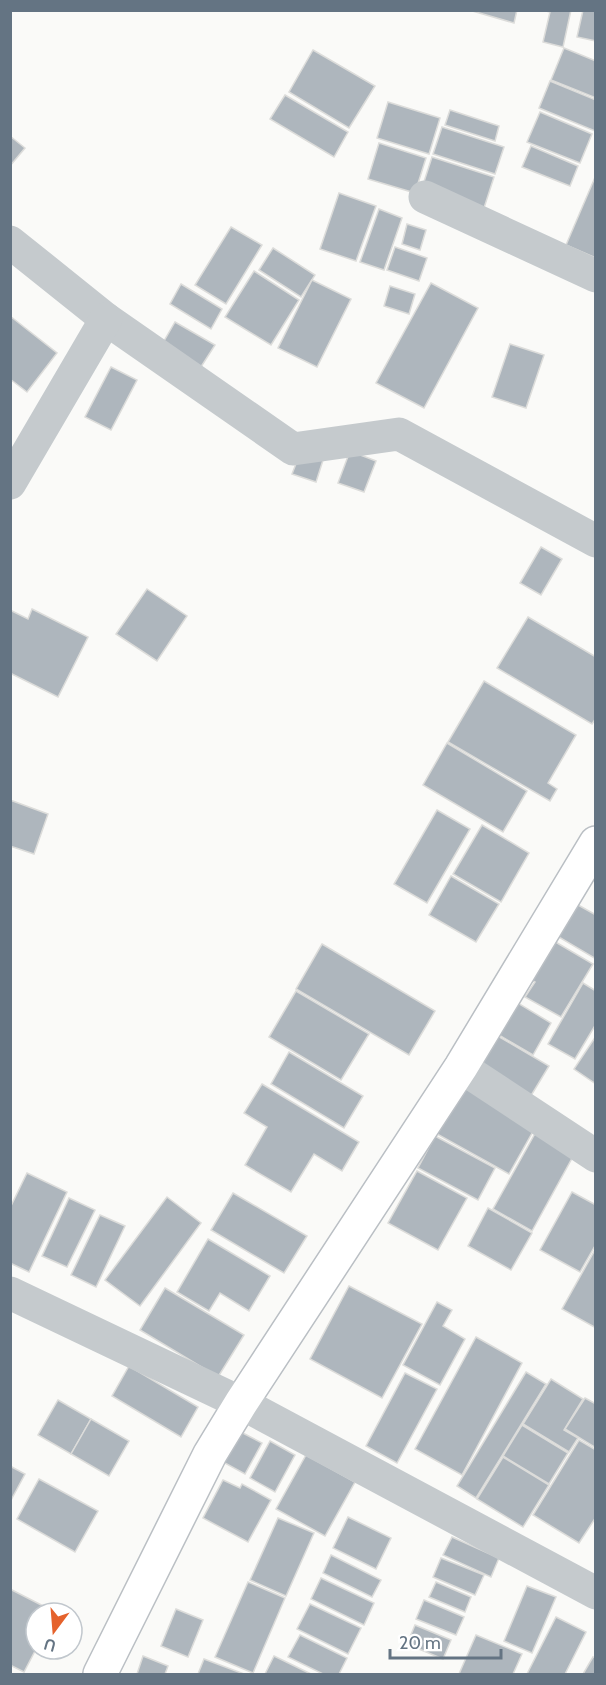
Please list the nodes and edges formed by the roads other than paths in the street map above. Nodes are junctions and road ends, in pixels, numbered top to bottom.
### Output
1 (425, 197) dead end
2 (10, 242) edge
3 (596, 276) edge
4 (106, 319) junction
5 (10, 483) edge
6 (596, 541) edge
7 (596, 843) edge
8 (461, 1067) junction
9 (596, 1156) edge
10 (10, 1293) edge
11 (241, 1403) junction
12 (596, 1593) edge
13 (100, 1674) edge

1 - 3 street
2 - 4 street
4 - 5 street
4 - 6 street
7 - 8 street
8 - 9 street
8 - 11 street
10 - 11 street
11 - 12 street
11 - 13 street

